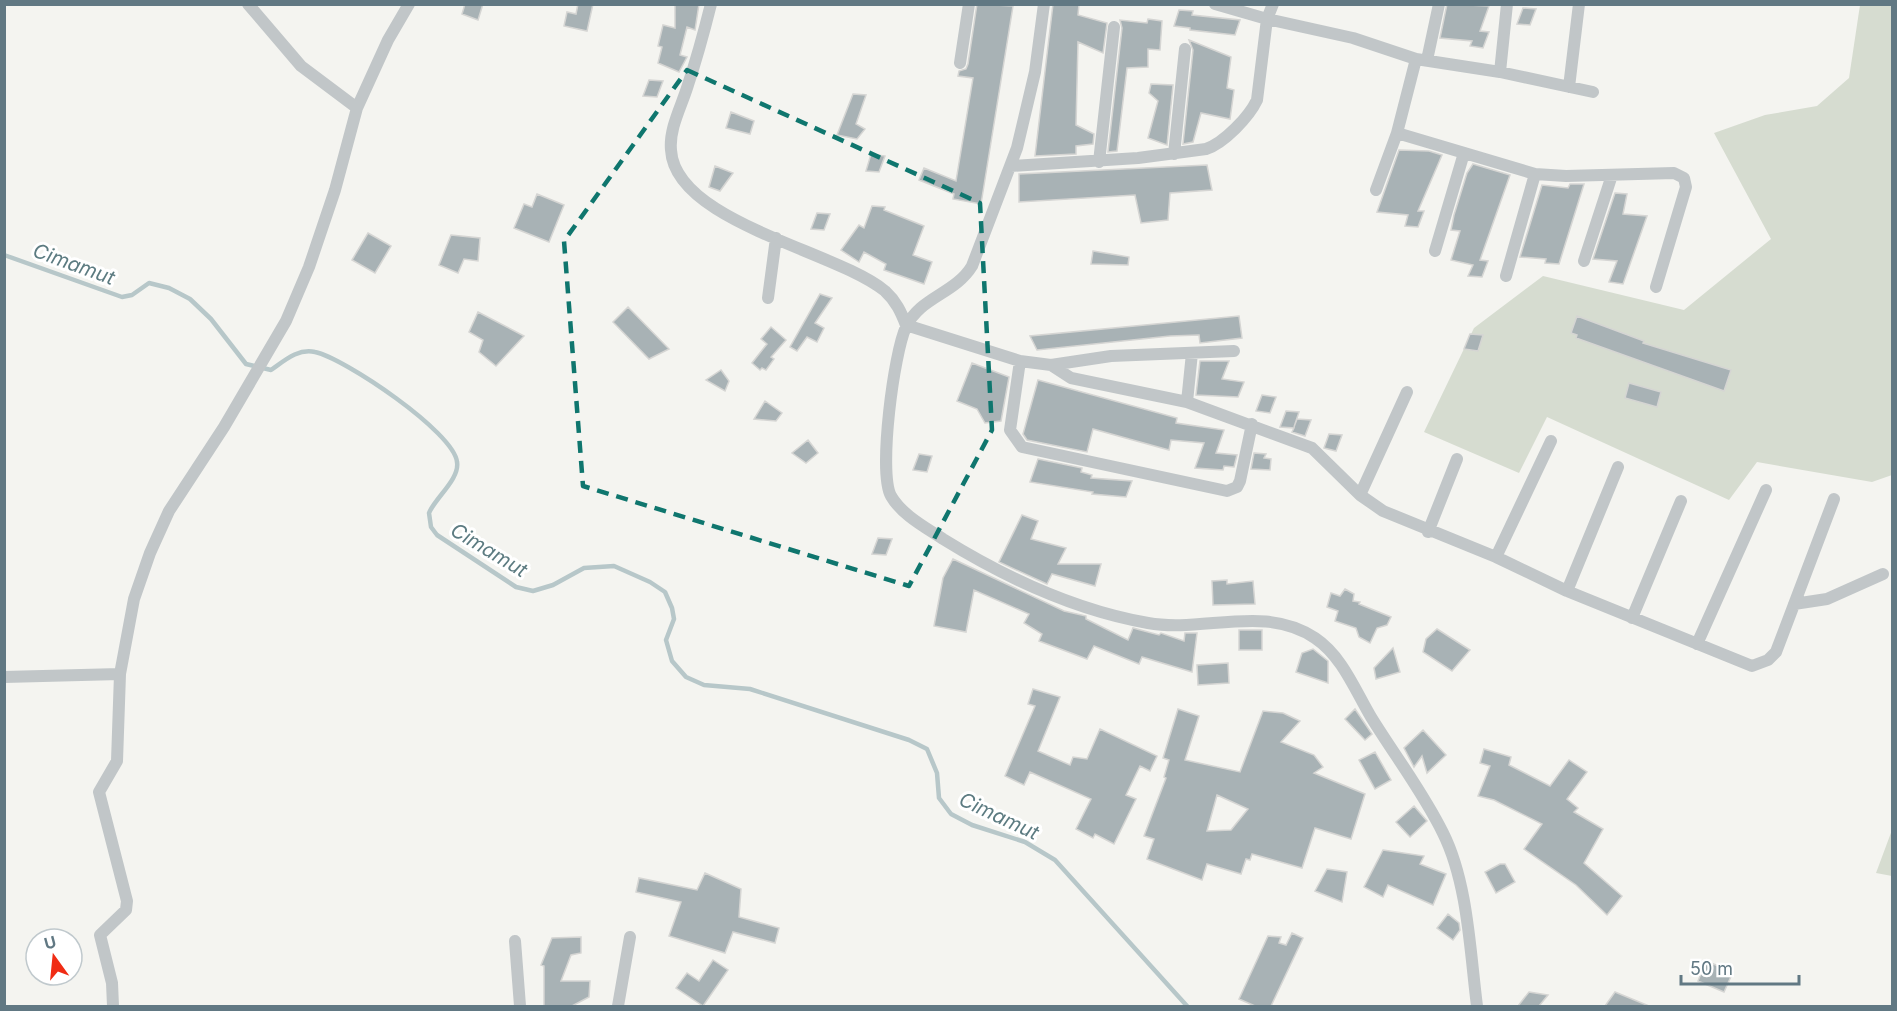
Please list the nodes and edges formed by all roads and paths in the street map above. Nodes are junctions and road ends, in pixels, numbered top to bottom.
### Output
1 (248, 4) edge
2 (409, 4) edge
3 (711, 4) edge
4 (969, 4) edge
5 (1044, 4) edge
6 (1215, 4) edge
7 (1273, 4) edge
8 (1439, 4) edge
9 (1507, 4) edge
10 (1579, 4) edge
11 (1267, 20) junction
12 (1114, 27) dead end
13 (1185, 49) dead end
14 (1422, 59) junction
15 (960, 63) dead end
16 (1500, 72) junction
17 (1569, 87) junction
18 (1593, 92) dead end
19 (357, 108) junction
20 (1397, 133) junction
21 (1464, 153) junction
22 (1174, 154) junction
23 (1099, 162) junction
24 (1011, 166) junction
25 (1535, 174) junction
26 (1612, 175) junction
27 (1376, 190) dead end
28 (776, 238) junction
29 (1435, 251) dead end
30 (1584, 261) dead end
31 (1506, 276) dead end
32 (1656, 287) dead end
33 (768, 298) dead end
34 (906, 325) junction
35 (1234, 351) dead end
36 (1192, 353) junction
37 (1020, 361) junction
38 (1051, 364) junction
39 (1407, 392) dead end
40 (1187, 402) junction
41 (1252, 424) junction
42 (1551, 441) dead end
43 (1457, 459) dead end
44 (1618, 466) dead end
45 (1766, 490) dead end
46 (1360, 495) junction
47 (1834, 499) dead end
48 (1681, 501) dead end
49 (1428, 532) junction
50 (1496, 557) junction
51 (1883, 574) dead end
52 (1567, 591) junction
53 (1794, 604) junction
54 (1632, 618) junction
55 (1697, 644) junction
56 (120, 674) junction
57 (4, 677) edge
58 (630, 937) dead end
59 (515, 941) dead end
60 (113, 1006) edge
61 (520, 1006) edge
62 (618, 1006) edge
63 (1478, 1006) edge

1 - 19 street
2 - 19 street
3 - 28 street
4 - 15 street
5 - 24 street
6 - 11 street
7 - 11 street
8 - 14 street
9 - 16 street
10 - 17 street
11 - 14 street
11 - 22 street
12 - 23 street
13 - 22 street
14 - 16 street
14 - 20 street
16 - 17 street
17 - 18 street
19 - 56 street
20 - 21 street
20 - 27 street
21 - 25 street
21 - 29 street
22 - 23 street
23 - 24 street
24 - 34 street
25 - 26 street
25 - 31 street
26 - 30 street
26 - 32 street
28 - 33 street
28 - 34 street
34 - 37 street
34 - 63 street
35 - 36 street
36 - 38 street
36 - 40 street
37 - 38 street
37 - 41 street
38 - 40 street
39 - 46 street
40 - 41 street
41 - 46 street
42 - 50 street
43 - 49 street
44 - 52 street
45 - 55 street
46 - 49 street
47 - 53 street
48 - 54 street
49 - 50 street
50 - 52 street
51 - 53 street
52 - 54 street
53 - 55 street
54 - 55 street
56 - 57 street
56 - 60 street
58 - 62 street
59 - 61 street

